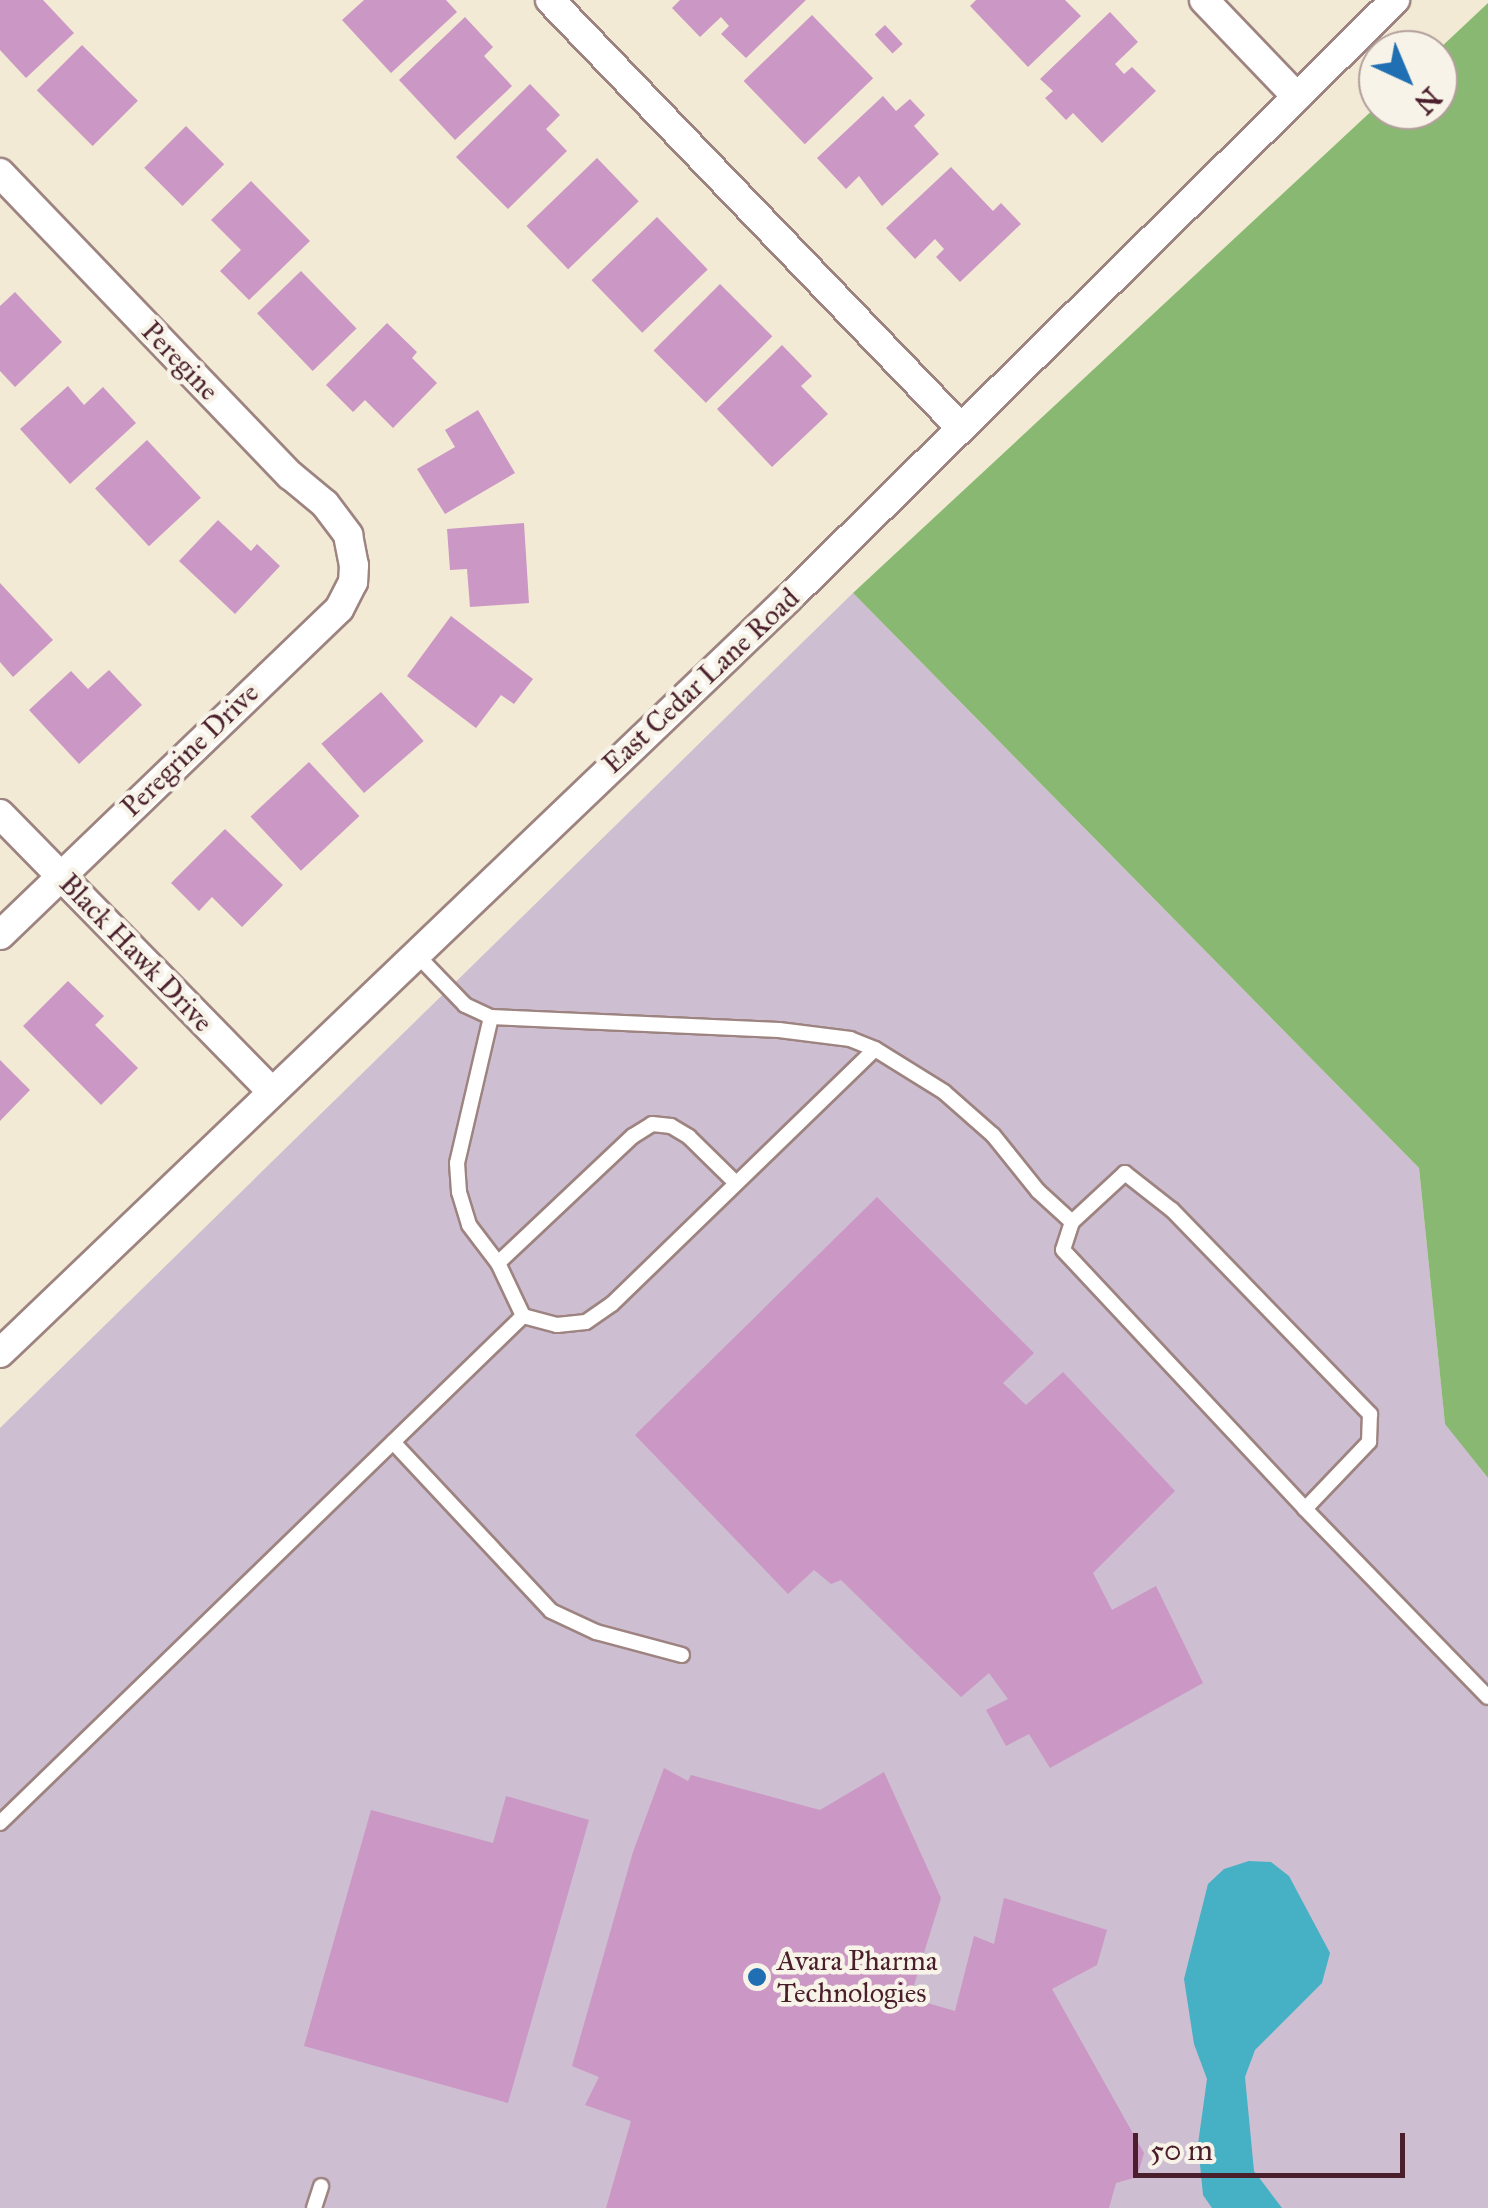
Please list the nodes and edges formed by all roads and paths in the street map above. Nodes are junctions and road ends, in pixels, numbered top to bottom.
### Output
1 (550, 0) edge
2 (1204, 0) edge
3 (1395, 0) edge
4 (1297, 97) junction
5 (0, 173) edge
6 (962, 428) junction
7 (353, 552) joint
8 (0, 814) edge
9 (60, 875) junction
10 (0, 935) edge
11 (415, 953) junction
12 (491, 1017) junction
13 (875, 1049) junction
14 (271, 1091) junction
15 (736, 1184) junction
16 (1072, 1222) junction
17 (498, 1262) junction
18 (523, 1316) junction
19 (0, 1353) edge
20 (393, 1442) junction
21 (1305, 1509) junction
22 (682, 1655) dead end
23 (1488, 1697) edge
24 (0, 1824) edge
25 (321, 2186) dead end
26 (314, 2208) edge

1 - 6 street
2 - 4 street
3 - 4 street, East Cedar Lane Road
4 - 6 street, East Cedar Lane Road
5 - 7 street, Peregine
6 - 11 street, East Cedar Lane Road
7 - 9 street, Peregrine Drive
8 - 9 street, Black Hawk Drive
9 - 10 street, Peregrine Drive
9 - 14 street, Black Hawk Drive
11 - 12 lane
11 - 14 street, East Cedar Lane Road
12 - 13 lane
12 - 17 lane
13 - 15 lane
13 - 16 lane
14 - 19 street, East Cedar Lane Road
15 - 17 lane
15 - 18 lane
16 - 21 lane
16 - 21 lane
17 - 18 lane
18 - 20 lane
20 - 22 lane
20 - 24 lane
21 - 23 lane
25 - 26 lane

